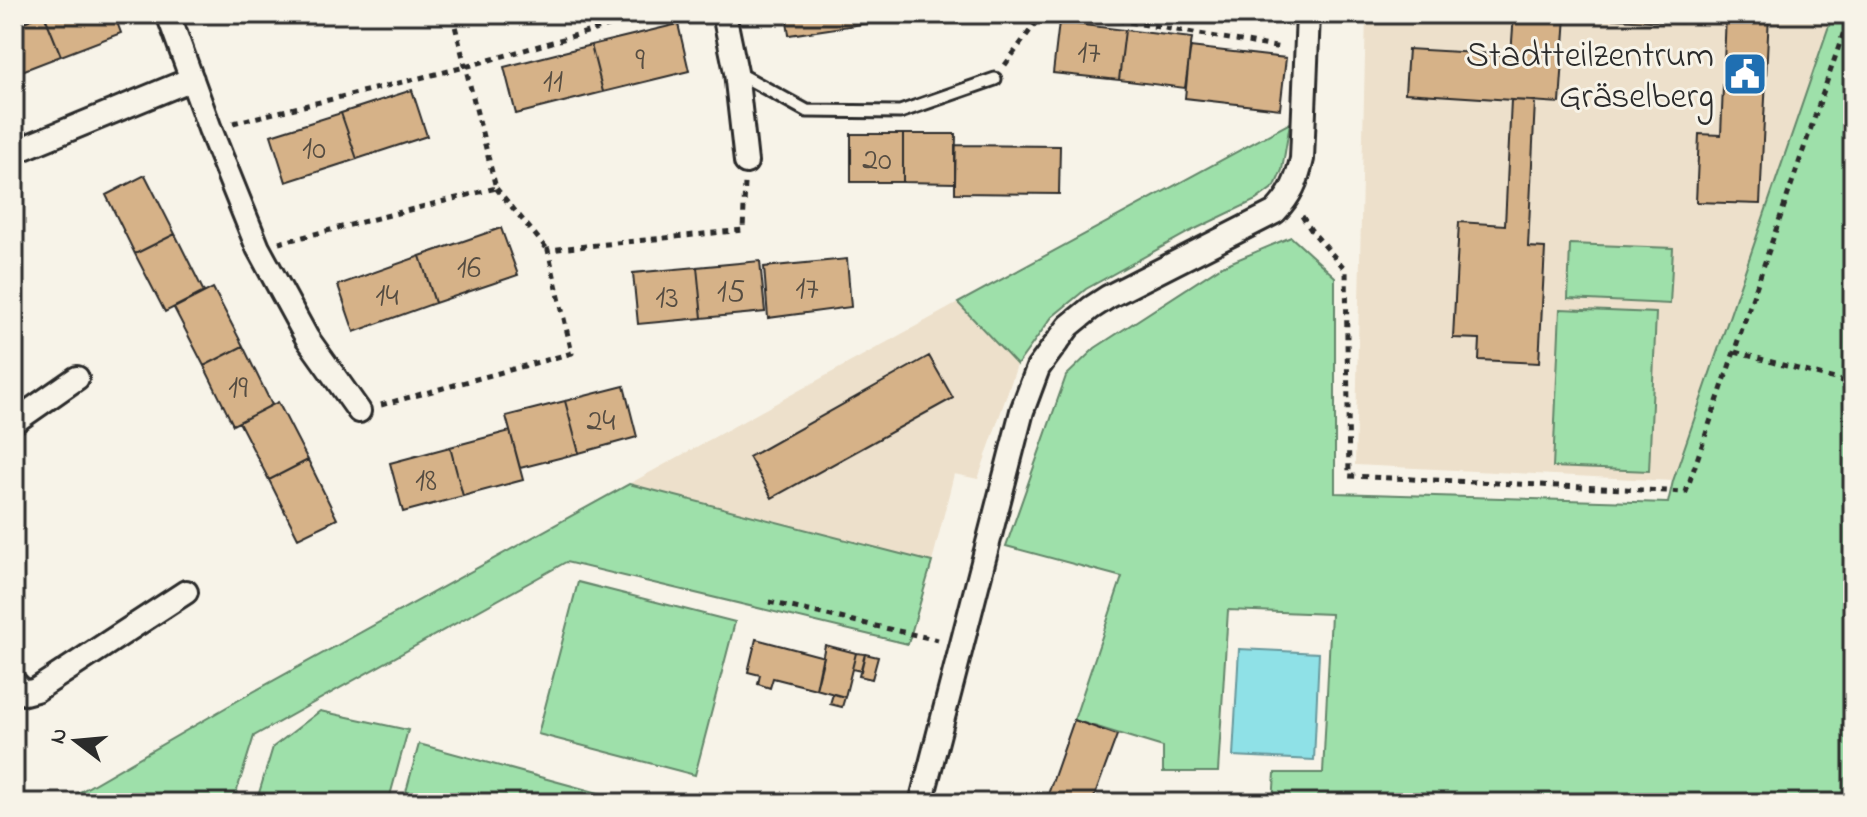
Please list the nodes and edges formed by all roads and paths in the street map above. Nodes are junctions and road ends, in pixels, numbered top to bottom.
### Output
1 (168, 14) edge
2 (452, 14) edge
3 (650, 14) edge
4 (724, 14) edge
5 (1042, 14) edge
6 (1082, 14) edge
7 (1308, 14) edge
8 (1850, 14) edge
9 (1845, 29) junction
10 (1853, 30) edge
11 (1307, 52) junction
12 (465, 67) junction
13 (736, 72) junction
14 (192, 79) junction
15 (995, 79) joint
16 (210, 129) junction
17 (14, 152) edge
18 (746, 162) joint
19 (1296, 182) junction
20 (496, 188) junction
21 (258, 248) junction
22 (548, 250) junction
23 (1735, 352) junction
24 (77, 378) dead end
25 (1853, 384) edge
26 (359, 411) joint
27 (14, 422) edge
28 (186, 592) dead end
29 (769, 602) dead end
30 (962, 646) junction
31 (20, 687) edge
32 (921, 803) edge

1 - 14 street
2 - 12 path
3 - 12 path
4 - 13 street
5 - 15 path
6 - 11 path
7 - 11 street
8 - 9 path
9 - 10 path
9 - 23 path
11 - 19 street
12 - 16 path
12 - 20 path
13 - 15 lane
13 - 18 street
14 - 16 street
14 - 17 street
16 - 21 street
18 - 22 path
19 - 23 path
19 - 30 street
20 - 21 path
20 - 22 path
21 - 26 street
22 - 26 path
23 - 25 path
24 - 27 street
28 - 31 street
29 - 30 path
30 - 32 street

